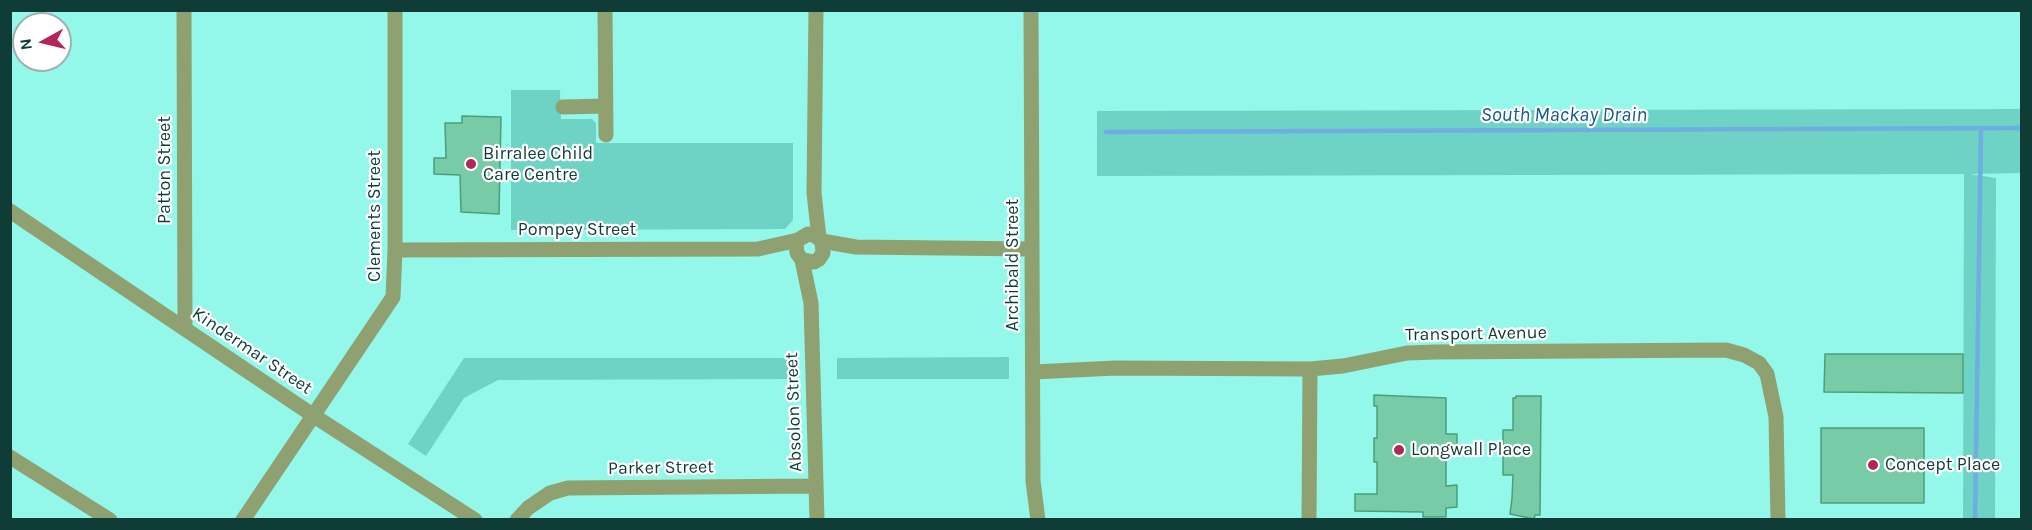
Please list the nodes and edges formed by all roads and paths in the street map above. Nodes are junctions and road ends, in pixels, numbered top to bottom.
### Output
1 (184, 10) edge
2 (395, 10) edge
3 (605, 10) edge
4 (816, 10) edge
5 (1031, 10) edge
6 (605, 106) junction
7 (563, 107) dead end
8 (606, 135) dead end
9 (814, 193) junction
10 (10, 211) edge
11 (801, 238) junction
12 (820, 248) junction
13 (758, 249) junction
14 (1032, 249) junction
15 (395, 250) junction
16 (801, 259) junction
17 (810, 303) junction
18 (185, 329) junction
19 (1310, 369) junction
20 (1033, 372) junction
21 (314, 416) junction
22 (15, 460) edge
23 (10, 476) edge
24 (816, 486) junction
25 (110, 519) edge
26 (243, 519) edge
27 (475, 519) edge
28 (517, 519) edge
29 (817, 519) edge
30 (1038, 519) edge
31 (1309, 519) edge
32 (1778, 519) edge

1 - 18 street, Patton Street
2 - 15 street, Clements Street
3 - 6 street
4 - 9 street, Absolon Street
5 - 14 street, Archibald Street
6 - 7 street
6 - 8 street
9 - 11 street, Absolon Street
9 - 12 street, Absolon Street
10 - 18 street, Kindermar Street
11 - 12 street
11 - 13 street, Pompey Street
11 - 16 street
12 - 14 street
12 - 16 street
12 - 17 street, Absolon Street
13 - 15 street, Pompey Street
13 - 16 street, Pompey Street
14 - 20 street, Archibald Street
15 - 21 street, Clements Street
16 - 17 street, Absolon Street
17 - 24 street, Absolon Street
18 - 21 street, Kindermar Street
19 - 20 street, Transport Avenue
19 - 31 street
19 - 32 street, Transport Avenue
20 - 30 street, Archibald Street
21 - 26 street, Clements Street
21 - 27 street, Kindermar Street
22 - 23 street
22 - 25 street
24 - 28 street, Parker Street
24 - 29 street, Absolon Street

